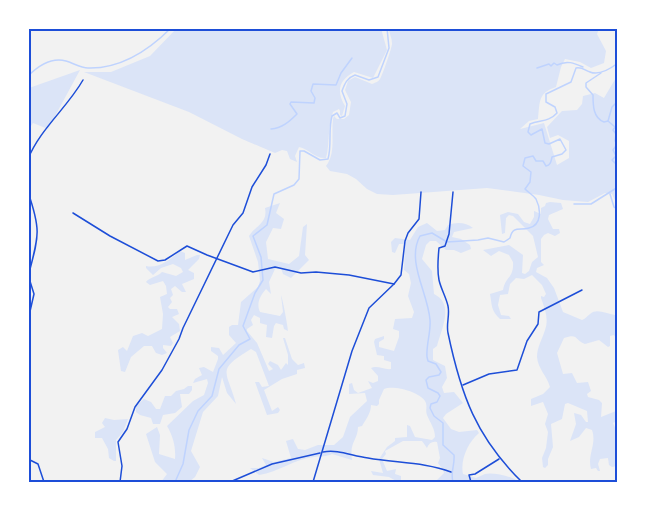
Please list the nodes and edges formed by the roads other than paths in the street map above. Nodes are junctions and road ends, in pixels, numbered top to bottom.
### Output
1 (83, 80) dead end
2 (270, 154) dead end
3 (28, 159) edge
4 (28, 192) edge
5 (421, 192) dead end
6 (453, 192) dead end
7 (73, 213) dead end
8 (217, 258) junction
9 (394, 284) junction
10 (582, 291) dead end
11 (28, 320) edge
12 (462, 386) junction
13 (321, 452) junction
14 (500, 458) junction
15 (28, 459) edge
16 (451, 472) dead end
17 (44, 483) edge
18 (120, 483) edge
19 (230, 483) edge
20 (313, 483) edge
21 (471, 483) edge
22 (522, 483) edge

1 - 3 street
2 - 8 street
4 - 11 street
5 - 9 street
6 - 12 street
7 - 8 street
8 - 9 street
8 - 18 street
9 - 13 street
10 - 12 street
12 - 14 street
13 - 16 street
13 - 19 street
13 - 20 street
14 - 21 street
14 - 22 street
15 - 17 street

